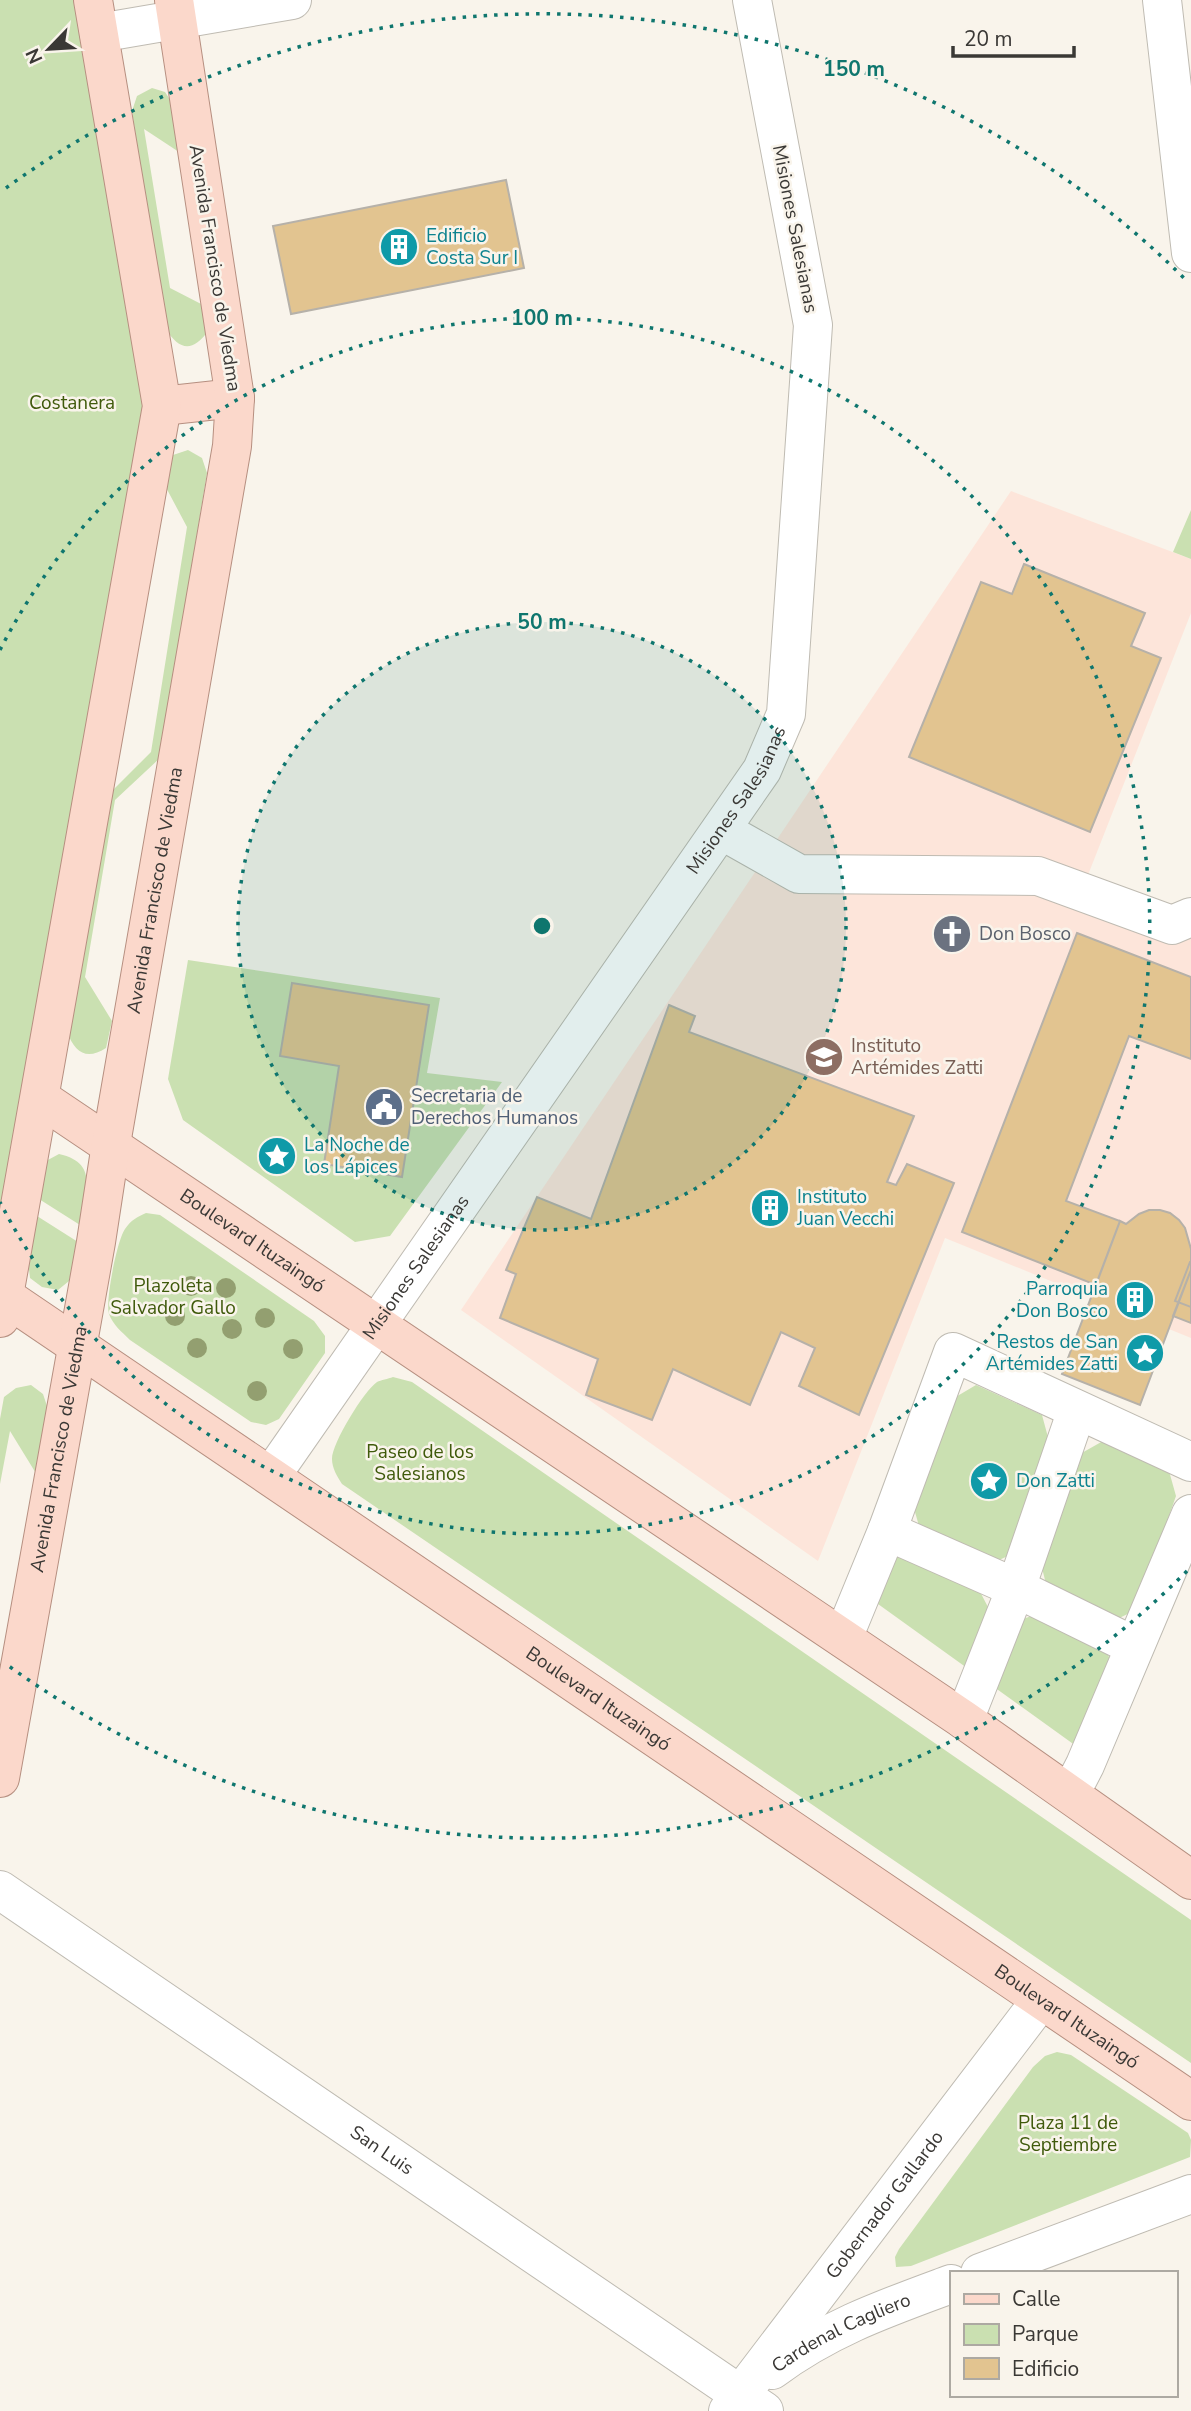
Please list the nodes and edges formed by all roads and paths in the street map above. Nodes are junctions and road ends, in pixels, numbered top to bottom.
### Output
1 (292, 0) edge
2 (752, 0) edge
3 (1162, 0) edge
4 (175, 10) edge
5 (96, 17) edge
6 (1191, 253) edge
7 (235, 398) junction
8 (162, 406) junction
9 (721, 830) junction
10 (1191, 917) edge
11 (40, 1098) junction
12 (110, 1144) junction
13 (2, 1307) edge
14 (377, 1323) junction
15 (77, 1345) junction
16 (1077, 1410) junction
17 (1191, 1462) edge
18 (271, 1476) junction
19 (1191, 1514) edge
20 (887, 1531) junction
21 (1016, 1588) junction
22 (843, 1638) junction
23 (1134, 1646) junction
24 (964, 1720) junction
25 (0, 1778) edge
26 (1070, 1794) junction
27 (1191, 1880) edge
28 (0, 1890) edge
29 (1041, 2000) junction
30 (1191, 2101) edge
31 (1191, 2194) edge
32 (985, 2271) edge
33 (950, 2284) edge
34 (744, 2406) edge

1 - 4 street
2 - 9 street, Misiones Salesianas
3 - 6 street
4 - 5 street
4 - 7 main road, Avenida Francisco de Viedma
5 - 8 main road
7 - 8 main road
7 - 12 main road, Avenida Francisco de Viedma
8 - 11 main road
9 - 10 street
9 - 14 street, Misiones Salesianas
11 - 12 main road, Boulevard Ituzaingó
11 - 13 main road
12 - 14 main road, Boulevard Ituzaingó
12 - 15 main road, Avenida Francisco de Viedma
13 - 15 main road, Boulevard Ituzaingó
14 - 18 street, Misiones Salesianas
14 - 22 main road, Boulevard Ituzaingó
15 - 18 main road, Boulevard Ituzaingó
15 - 25 main road, Avenida Francisco de Viedma
16 - 17 street
16 - 20 street
16 - 21 street
18 - 29 main road, Boulevard Ituzaingó
19 - 23 street
20 - 21 street
20 - 22 street
21 - 23 street
21 - 24 street
22 - 24 main road, Boulevard Ituzaingó
23 - 26 street
24 - 26 main road, Boulevard Ituzaingó
26 - 27 main road, Boulevard Ituzaingó
28 - 34 street, San Luis
29 - 30 main road, Boulevard Ituzaingó
29 - 34 street, Gobernador Gallardo
31 - 32 street
33 - 34 street, Cardenal Cagliero

